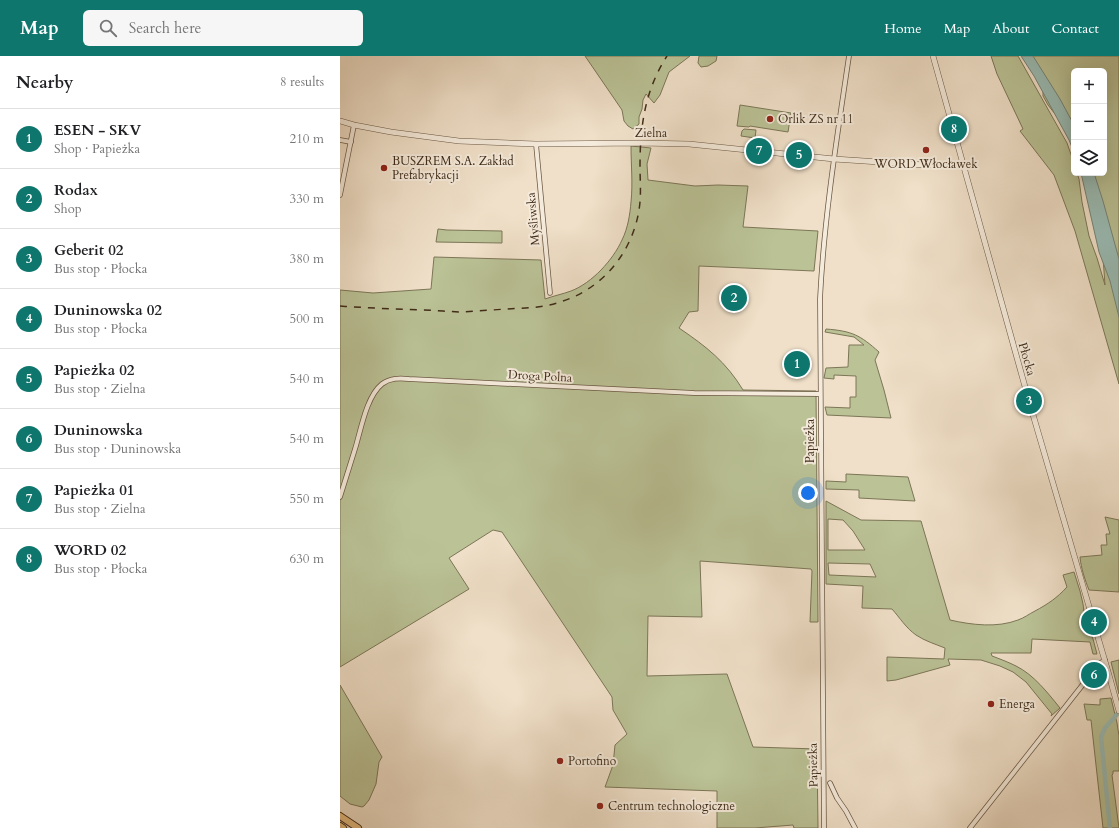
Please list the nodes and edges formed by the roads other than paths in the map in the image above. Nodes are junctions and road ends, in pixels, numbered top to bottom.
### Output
1 (849, 56) edge
2 (934, 56) edge
3 (340, 121) edge
4 (354, 126) junction
5 (340, 140) edge
6 (351, 142) junction
7 (536, 144) junction
8 (834, 159) junction
9 (964, 164) junction
10 (340, 195) edge
11 (550, 293) dead end
12 (820, 394) junction
13 (340, 496) edge
14 (1105, 660) junction
15 (1119, 711) edge
16 (830, 783) dead end
17 (340, 816) edge
18 (340, 826) edge
19 (343, 828) edge
20 (358, 828) edge
21 (824, 828) edge
22 (854, 828) edge
23 (970, 828) edge

1 - 8 street, Papieżka
2 - 9 street, Płocka
3 - 4 street, Zielna
4 - 6 street
4 - 7 street, Zielna
5 - 6 street
6 - 10 street
7 - 8 street, Zielna
7 - 11 street, Myśliwska
8 - 9 street, Zielna
8 - 12 street, Papieżka
9 - 14 street, Płocka
12 - 13 street, Droga Polna
12 - 21 street, Papieżka
14 - 15 street, Płocka
14 - 23 street
16 - 22 street, Papieżka
17 - 20 main road
18 - 19 main road

